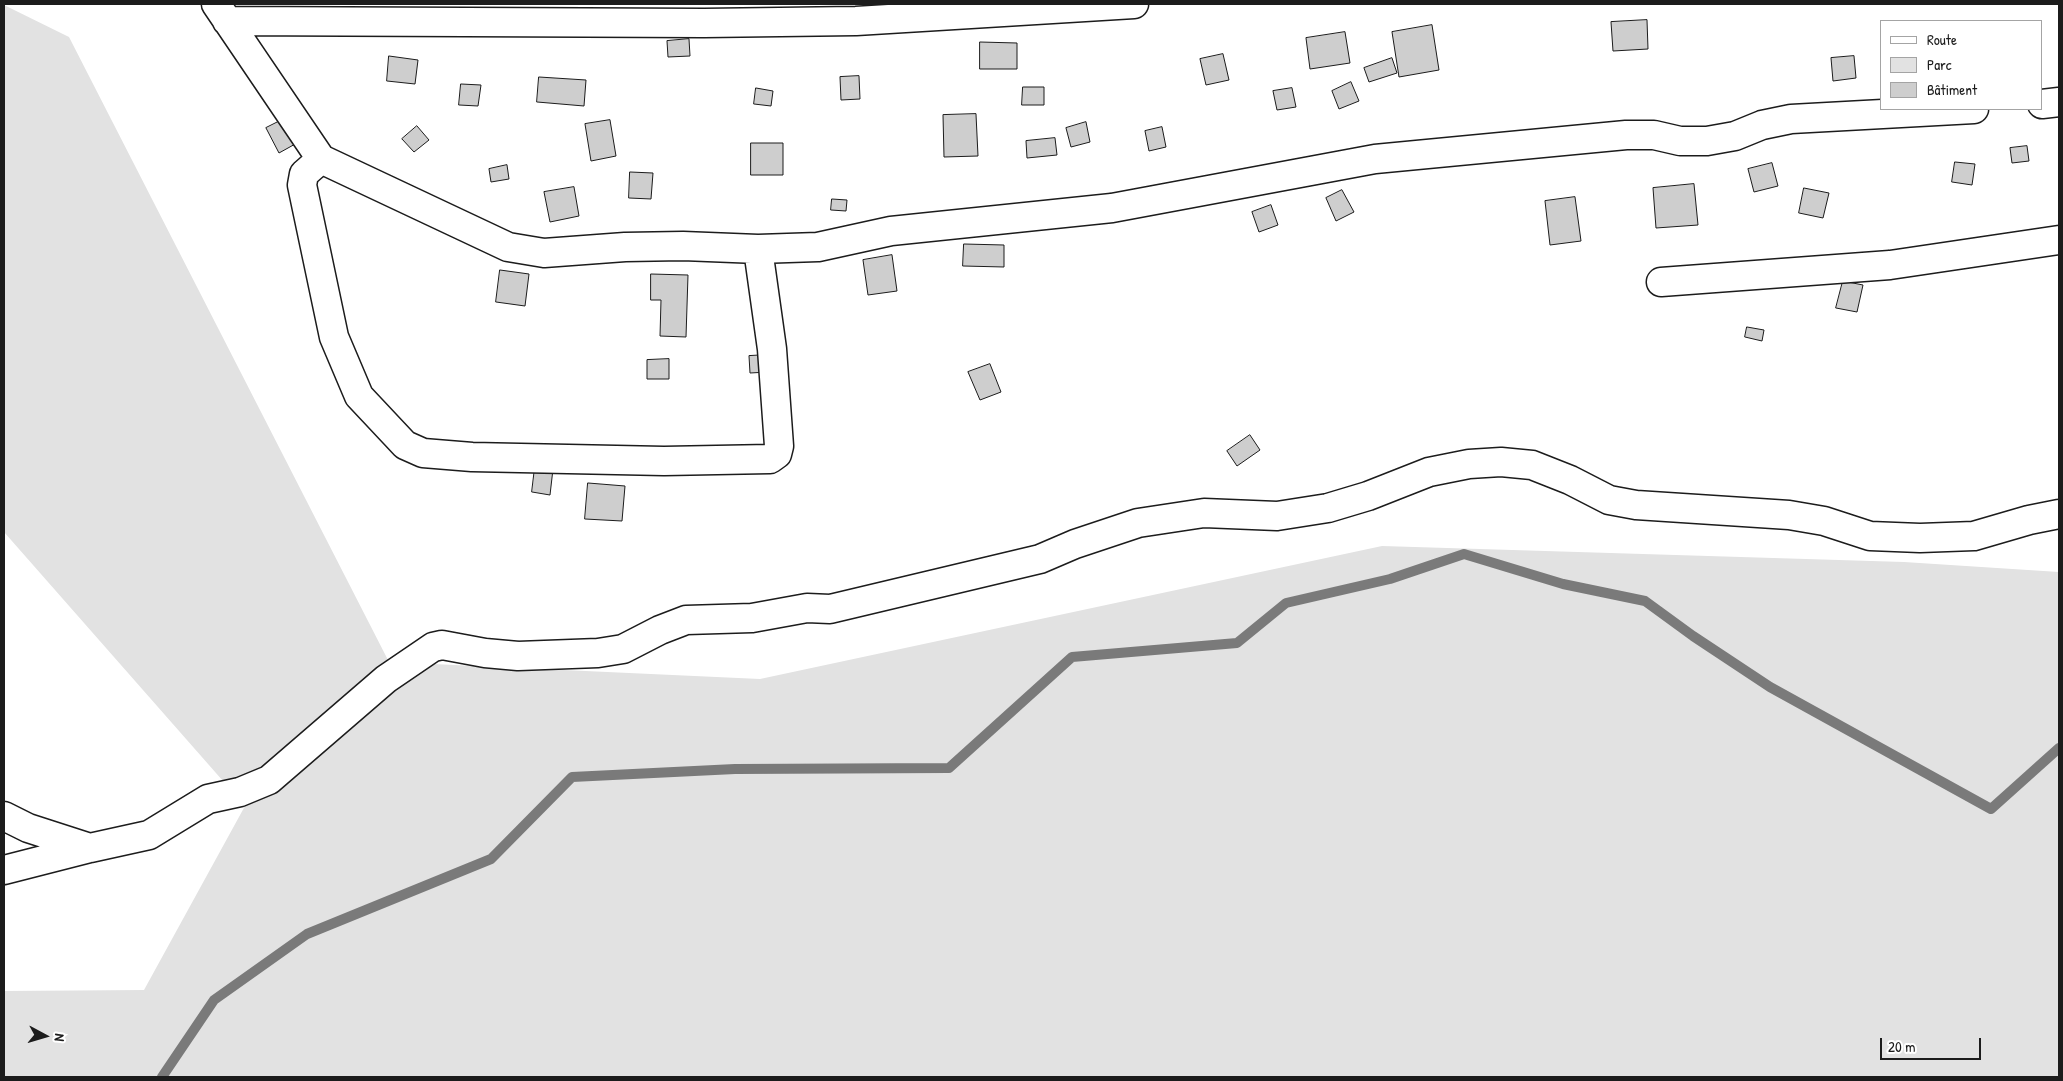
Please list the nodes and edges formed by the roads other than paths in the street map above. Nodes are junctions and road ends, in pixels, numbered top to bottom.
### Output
1 (1134, 4) edge
2 (221, 12) edge
3 (695, 13) edge
4 (2059, 102) edge
5 (2043, 104) edge
6 (1956, 110) edge
7 (321, 160) junction
8 (2059, 240) edge
9 (758, 249) junction
10 (1661, 282) dead end
11 (2059, 514) edge
12 (4, 816) edge
13 (90, 848) junction
14 (4, 870) edge

1 - 3 street
2 - 3 street
2 - 7 street
4 - 5 street
6 - 9 street
7 - 9 street
7 - 9 street
8 - 10 street
11 - 13 street
12 - 13 street
13 - 14 street

